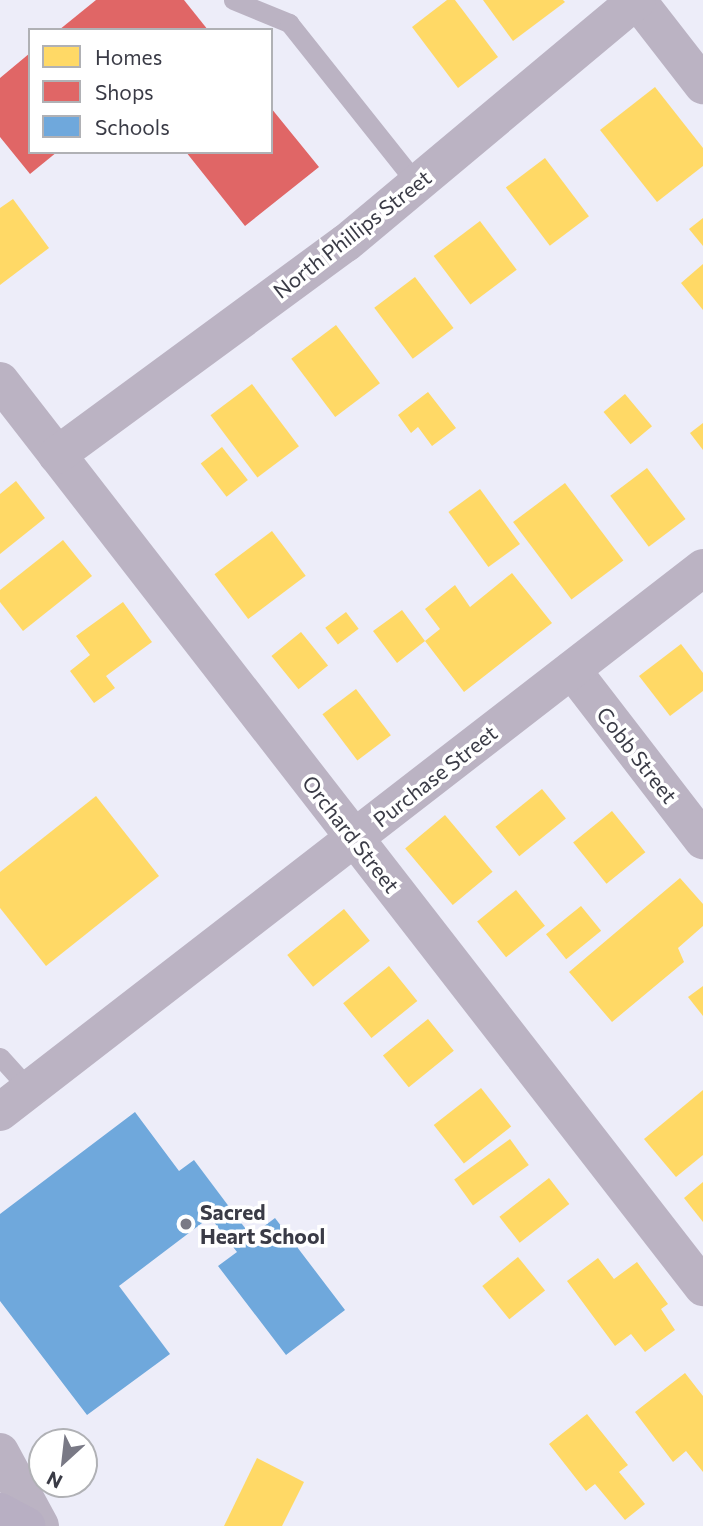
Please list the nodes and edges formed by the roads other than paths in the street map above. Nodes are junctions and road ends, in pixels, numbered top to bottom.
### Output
1 (233, 0) edge
2 (637, 0) edge
3 (703, 85) edge
4 (417, 184) junction
5 (0, 381) edge
6 (57, 455) junction
7 (703, 568) edge
8 (572, 670) junction
9 (355, 839) junction
10 (703, 839) edge
11 (0, 1057) edge
12 (15, 1100) edge
13 (703, 1287) edge
14 (0, 1452) edge
15 (0, 1512) edge
16 (26, 1526) edge
17 (40, 1526) edge

1 - 4 lane
2 - 3 street
2 - 4 street, North Phillips Street
4 - 6 street, North Phillips Street
5 - 6 street, Orchard Street
6 - 9 street, Orchard Street
7 - 8 street, Purchase Street
8 - 9 street, Purchase Street
8 - 10 street, Cobb Street
9 - 12 street, Purchase Street
9 - 13 street, Orchard Street
11 - 12 lane
14 - 17 street
15 - 16 highway

